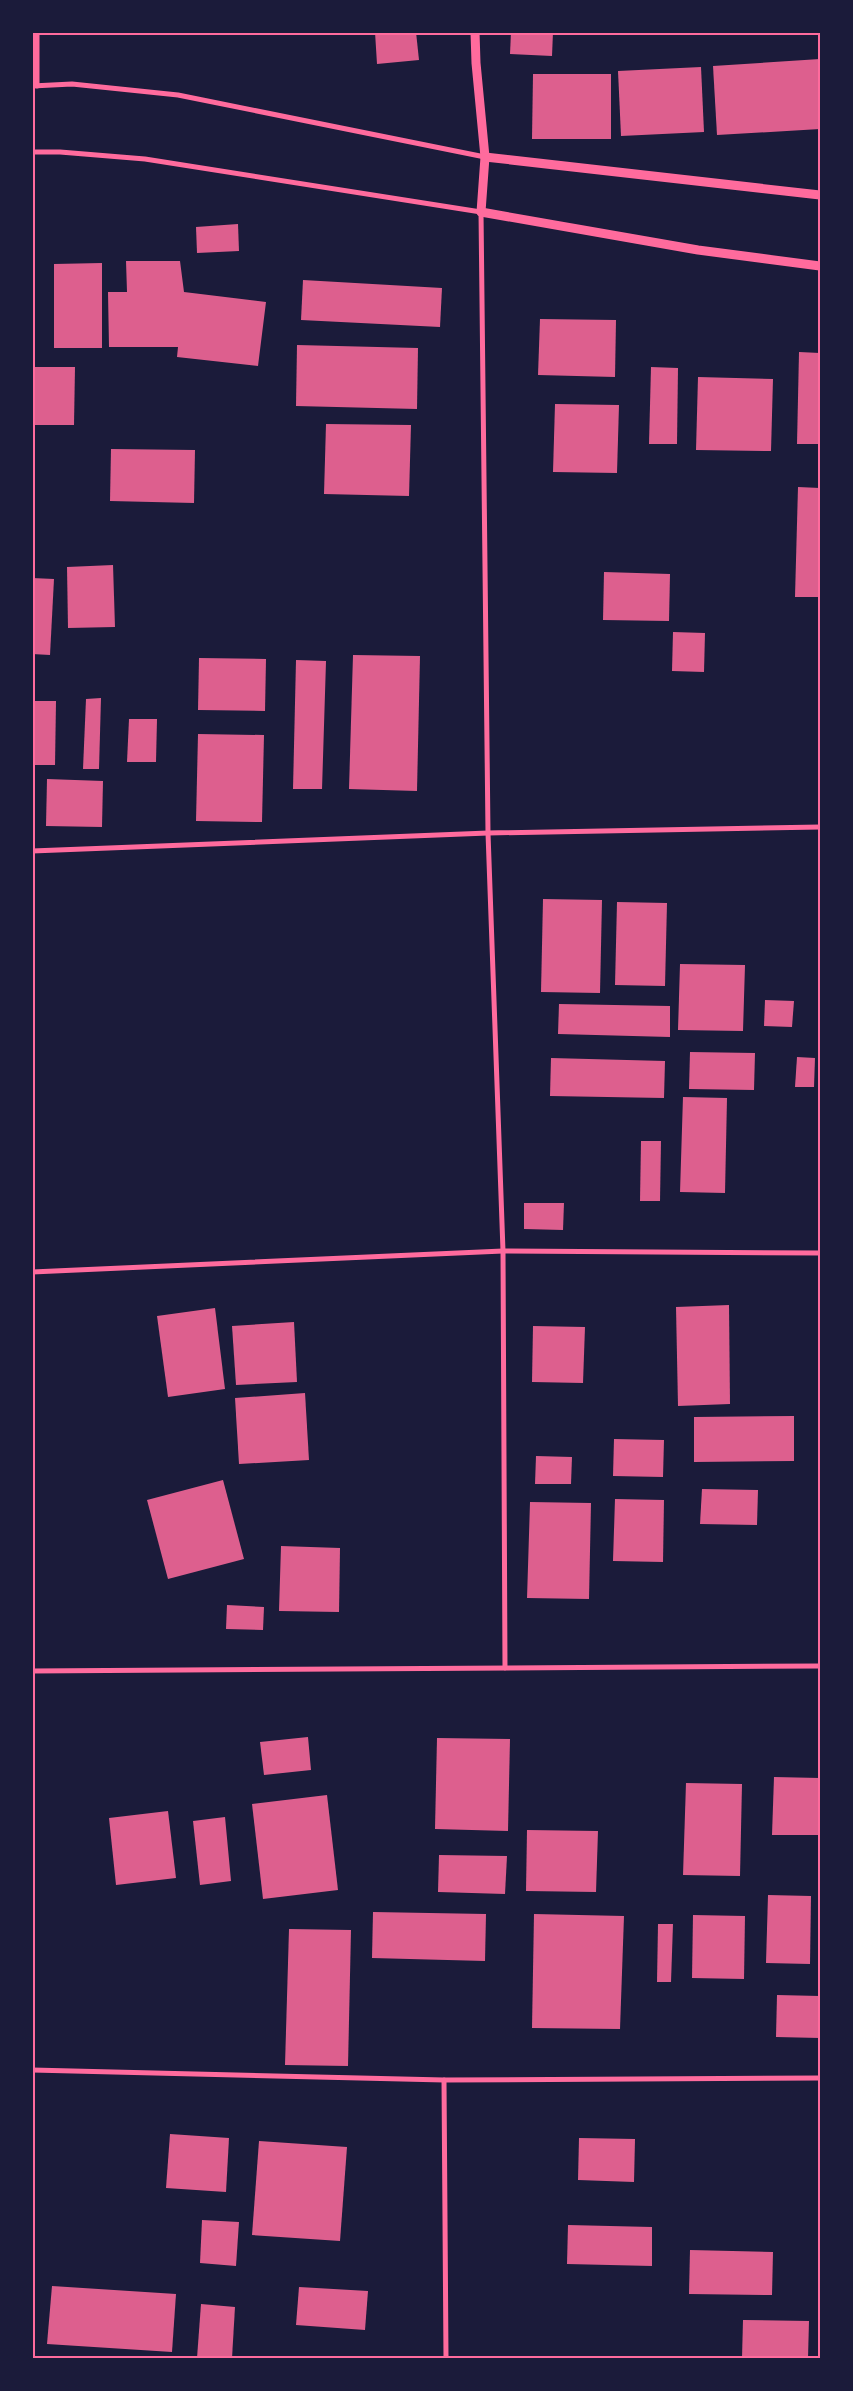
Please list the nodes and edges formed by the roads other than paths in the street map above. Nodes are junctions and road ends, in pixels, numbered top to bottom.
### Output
1 (37, 32) edge
2 (476, 32) edge
3 (35, 86) edge
4 (32, 152) edge
5 (485, 157) junction
6 (820, 195) edge
7 (480, 212) junction
8 (820, 266) edge
9 (820, 827) edge
10 (488, 833) junction
11 (32, 851) edge
12 (503, 1251) junction
13 (820, 1253) edge
14 (32, 1272) edge
15 (820, 1666) edge
16 (505, 1668) junction
17 (32, 1671) edge
18 (32, 2070) edge
19 (820, 2078) edge
20 (444, 2080) junction
21 (446, 2358) edge

1 - 3 street
2 - 5 street
3 - 5 street
4 - 7 street
5 - 6 street
5 - 7 street
7 - 8 street
7 - 10 street
9 - 10 street
10 - 11 street
10 - 12 street
12 - 13 street
12 - 14 street
12 - 16 street
15 - 16 street
16 - 17 street
18 - 20 street
19 - 20 street
20 - 21 street

